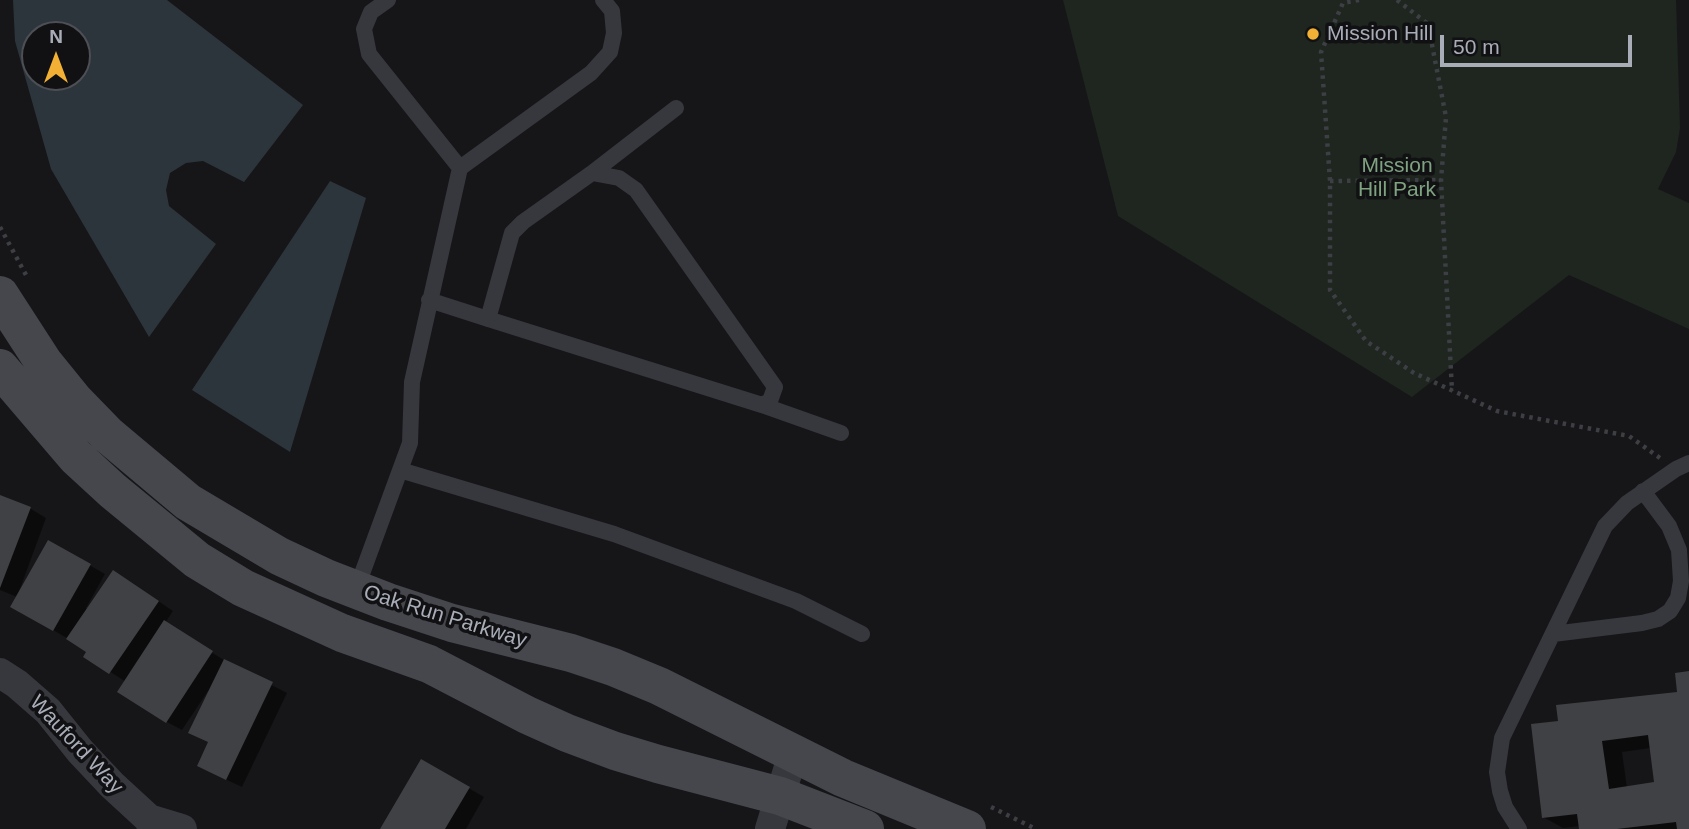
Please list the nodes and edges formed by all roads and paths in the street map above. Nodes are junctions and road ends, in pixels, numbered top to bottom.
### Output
1 (388, 0) edge
2 (603, 0) edge
3 (1359, 0) edge
4 (1397, 0) edge
5 (676, 108) dead end
6 (460, 168) junction
7 (592, 173) junction
8 (1441, 180) junction
9 (1330, 181) junction
10 (0, 227) edge
11 (16, 290) edge
12 (429, 300) junction
13 (488, 319) junction
14 (0, 369) edge
15 (1452, 391) junction
16 (762, 405) junction
17 (841, 433) dead end
18 (1682, 466) edge
19 (400, 470) junction
20 (1643, 491) junction
21 (356, 590) junction
22 (862, 634) dead end
23 (1552, 634) junction
24 (0, 673) edge
25 (793, 754) junction
26 (775, 812) edge
27 (151, 824) edge
28 (182, 829) edge
29 (865, 829) edge
30 (967, 829) edge
31 (1519, 829) edge

1 - 6 lane
2 - 6 lane
3 - 9 path
4 - 8 path
5 - 7 lane
6 - 12 lane
7 - 13 lane
7 - 16 lane
8 - 9 path
8 - 15 path
9 - 15 path
10 - 11 path
11 - 21 street, Oak Run Parkway
12 - 13 lane
12 - 19 lane
13 - 16 lane
14 - 26 street
15 - 18 path
16 - 17 lane
18 - 20 lane
19 - 21 lane
19 - 22 lane
20 - 23 lane
20 - 23 lane
21 - 25 street, Oak Run Parkway
23 - 31 lane
24 - 27 street, Wauford Way
25 - 26 street
25 - 30 street, Oak Run Parkway
26 - 29 street
27 - 28 street, Wauford Way

